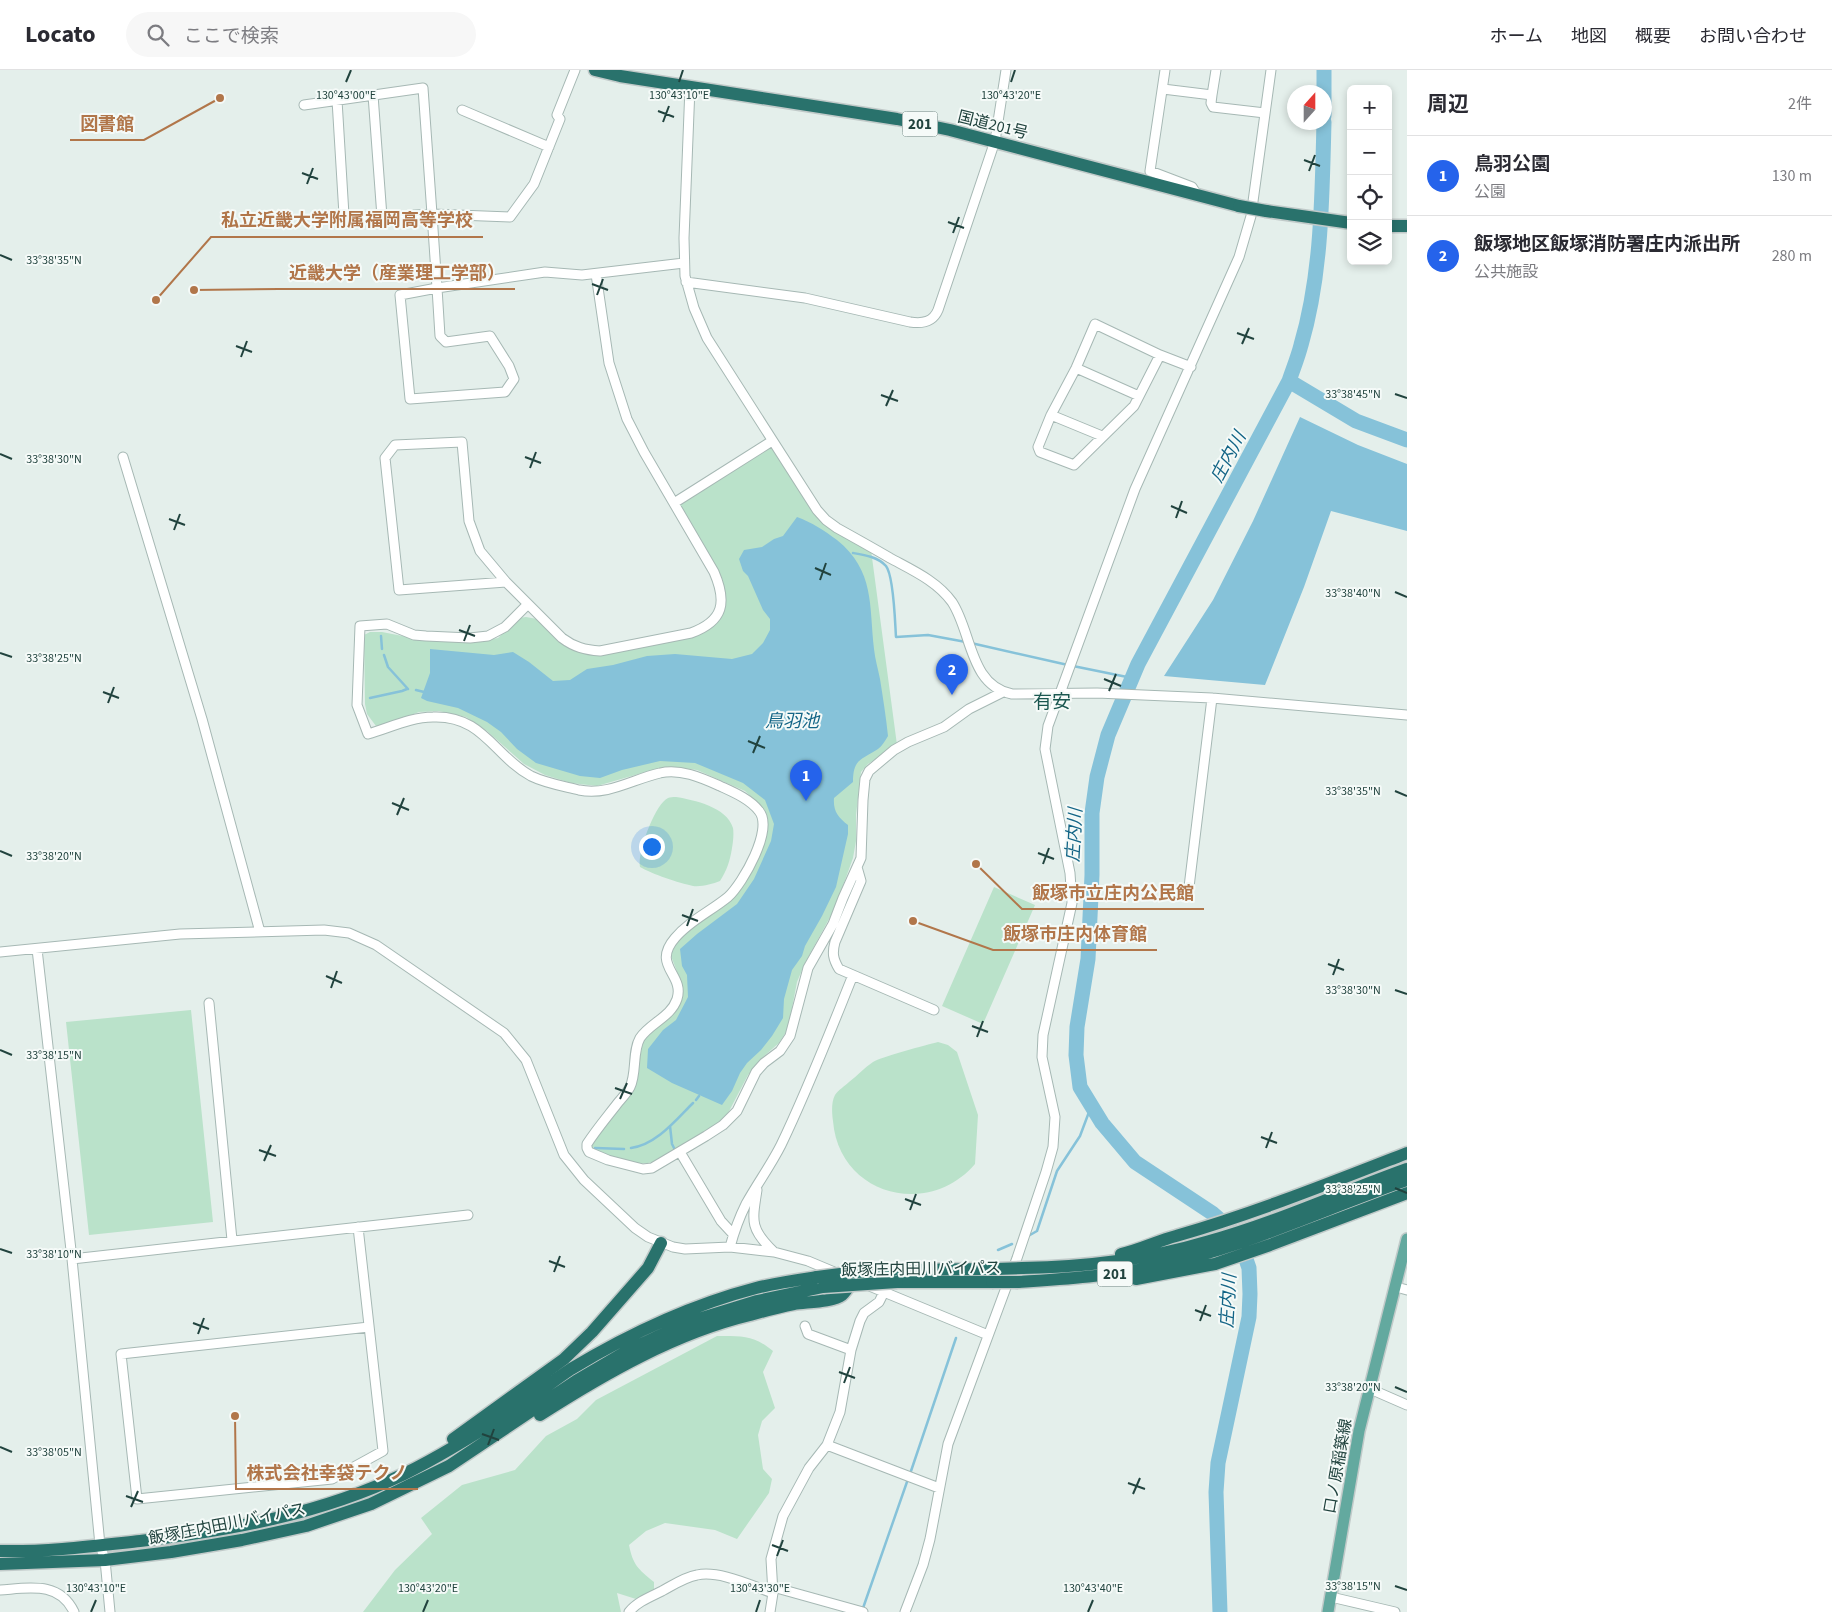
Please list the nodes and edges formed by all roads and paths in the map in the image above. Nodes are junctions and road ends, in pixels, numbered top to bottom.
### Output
1 (575, 70) edge
2 (595, 70) edge
3 (1006, 70) edge
4 (1165, 70) edge
5 (1216, 70) edge
6 (1271, 70) edge
7 (690, 87) junction
8 (1163, 89) junction
9 (373, 95) junction
10 (1212, 95) junction
11 (337, 100) junction
12 (304, 105) dead end
13 (462, 110) dead end
14 (1265, 113) junction
15 (995, 141) junction
16 (548, 148) junction
17 (1197, 195) junction
18 (432, 214) junction
19 (382, 217) junction
20 (1346, 222) edge
21 (1392, 226) edge
22 (1407, 226) edge
23 (684, 263) junction
24 (596, 274) junction
25 (686, 282) junction
26 (437, 288) junction
27 (1160, 354) junction
28 (1191, 367) junction
29 (1076, 368) junction
30 (1139, 396) junction
31 (1051, 415) junction
32 (1102, 436) junction
33 (772, 440) junction
34 (124, 457) dead end
35 (674, 503) junction
36 (506, 582) junction
37 (528, 604) junction
38 (1003, 692) junction
39 (1060, 693) junction
40 (1212, 698) junction
41 (1407, 715) edge
42 (857, 867) junction
43 (1188, 887) dead end
44 (260, 932) junction
45 (37, 949) junction
46 (0, 952) edge
47 (853, 975) junction
48 (209, 1003) dead end
49 (934, 1010) dead end
50 (680, 1152) junction
51 (1407, 1153) edge
52 (1407, 1169) edge
53 (1392, 1180) junction
54 (1407, 1180) edge
55 (758, 1185) junction
56 (1407, 1193) edge
57 (468, 1215) dead end
58 (358, 1227) junction
59 (734, 1234) junction
60 (1267, 1234) junction
61 (1407, 1239) edge
62 (232, 1240) junction
63 (661, 1243) junction
64 (730, 1247) junction
65 (774, 1252) junction
66 (1210, 1253) junction
67 (72, 1259) junction
68 (1035, 1268) junction
69 (895, 1276) junction
70 (853, 1279) junction
71 (820, 1282) junction
72 (1401, 1288) edge
73 (884, 1292) junction
74 (369, 1326) dead end
75 (805, 1326) dead end
76 (988, 1335) junction
77 (851, 1350) junction
78 (1368, 1388) junction
79 (1407, 1405) edge
80 (827, 1445) junction
81 (450, 1466) junction
82 (404, 1474) junction
83 (938, 1488) junction
84 (100, 1545) junction
85 (0, 1551) edge
86 (105, 1560) junction
87 (0, 1564) edge
88 (0, 1590) edge
89 (773, 1590) junction
90 (1331, 1597) junction
91 (74, 1612) edge
92 (110, 1612) edge
93 (629, 1612) edge
94 (770, 1612) edge
95 (863, 1612) edge
96 (905, 1612) edge
97 (1328, 1612) edge
98 (1396, 1612) edge

1 - 16 street
2 - 7 highway, 国道201号 / 201
3 - 15 street
4 - 8 street
5 - 10 street
6 - 14 street
7 - 15 highway, 国道201号 / 201
7 - 23 street
8 - 10 street
8 - 17 street
9 - 11 street
9 - 18 street
9 - 19 street
10 - 14 street
11 - 12 street
11 - 19 street
13 - 16 street
14 - 28 street
15 - 17 highway, 国道201号 / 201
15 - 25 street
16 - 18 street
17 - 20 highway, 国道201号 / 201, bridge
18 - 19 street
18 - 26 street
21 - 22 highway
23 - 24 street
23 - 25 street
24 - 26 street
24 - 35 street
25 - 33 street
26 - 26 street
27 - 28 street
27 - 29 street
27 - 30 street
28 - 39 street
29 - 30 street
29 - 31 street
30 - 32 street
31 - 32 street
31 - 32 street
33 - 35 street
33 - 38 street
34 - 44 street
35 - 37 street
36 - 36 street
36 - 37 street
37 - 50 street
38 - 39 street
38 - 42 street
39 - 40 street
39 - 76 street
40 - 41 street
40 - 43 street
42 - 47 street
42 - 50 street
44 - 45 street
44 - 63 street
45 - 46 street
45 - 67 street
47 - 49 street
47 - 55 street
48 - 62 street
50 - 59 street
51 - 68 highway
52 - 53 highway, 飯塚庄内田川バイパス / 201
53 - 54 highway, 飯塚庄内田川バイパス / 201
53 - 60 highway, 飯塚庄内田川バイパス / 201
55 - 59 street
55 - 65 street
56 - 60 highway
57 - 58 street
58 - 62 street
58 - 74 street
59 - 64 street
60 - 66 highway
60 - 66 highway, 飯塚庄内田川バイパス / 201
61 - 72 main road, 口ノ原稲築線
62 - 67 street
63 - 64 street
63 - 82 highway
64 - 65 street
65 - 70 street
66 - 68 highway, 飯塚庄内田川バイパス / 201
66 - 69 highway, 飯塚庄内田川バイパス / 201, bridge
67 - 84 street
68 - 69 highway, 飯塚庄内田川バイパス / 201, bridge
69 - 71 highway, 飯塚庄内田川バイパス / 201, bridge
70 - 73 street
70 - 81 highway
71 - 81 highway, 飯塚庄内田川バイパス / 201
71 - 82 highway, 飯塚庄内田川バイパス / 201
72 - 78 main road, 口ノ原稲築線
73 - 76 street
73 - 77 street
75 - 77 street
76 - 83 street
77 - 80 street
78 - 79 street
78 - 90 main road, 口ノ原稲築線
80 - 83 street
80 - 89 street
81 - 86 highway, 飯塚庄内田川バイパス / 201
82 - 84 highway, 飯塚庄内田川バイパス / 201
83 - 96 street
84 - 85 highway, 飯塚庄内田川バイパス / 201
84 - 86 street
86 - 87 highway, 飯塚庄内田川バイパス / 201
86 - 92 street
88 - 91 street
89 - 93 street
89 - 94 street
89 - 95 street
90 - 97 main road, 口ノ原稲築線
90 - 98 street

